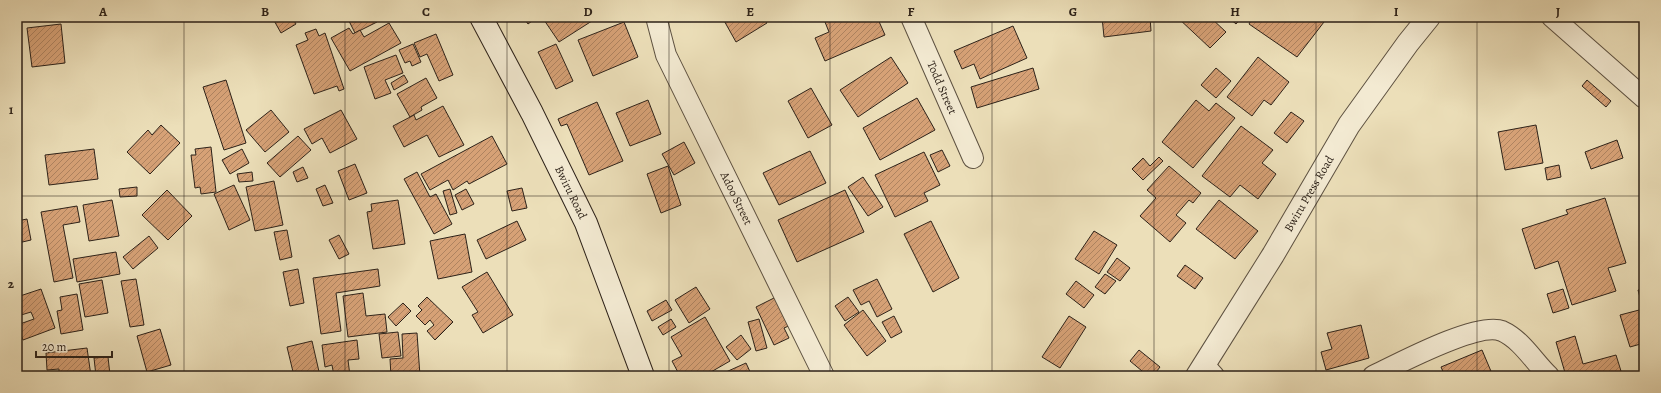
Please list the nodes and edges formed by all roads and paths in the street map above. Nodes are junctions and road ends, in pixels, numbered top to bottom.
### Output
1 (481, 17) edge
2 (656, 17) edge
3 (911, 17) edge
4 (1429, 17) edge
5 (1552, 17) edge
6 (1644, 98) edge
7 (973, 158) dead end
8 (1205, 372) edge
9 (643, 376) edge
10 (824, 376) edge
11 (1373, 376) edge
12 (1549, 376) edge

1 - 9 street, Bwiru Road
2 - 10 street, Adoo Street
3 - 7 street, Todd Street
4 - 8 street, Bwiru Press Road
5 - 6 street
11 - 12 street

